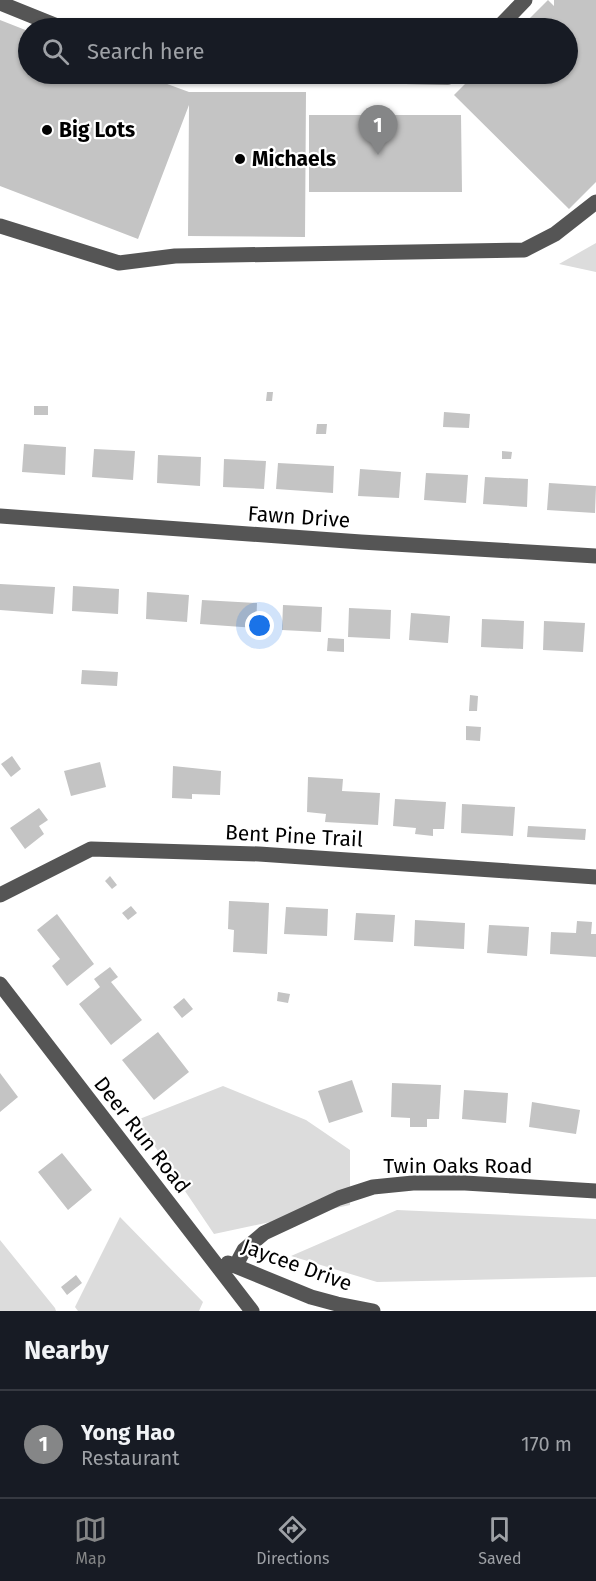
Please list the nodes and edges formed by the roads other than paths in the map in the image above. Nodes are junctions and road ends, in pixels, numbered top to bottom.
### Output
1 (525, 0) edge
2 (0, 3) edge
3 (37, 18) edge
4 (508, 18) edge
5 (596, 202) edge
6 (0, 226) edge
7 (0, 516) edge
8 (596, 556) edge
9 (596, 876) edge
10 (0, 894) edge
11 (0, 984) edge
12 (596, 1191) edge
13 (209, 1255) junction
14 (236, 1265) junction
15 (252, 1311) edge
16 (373, 1311) edge

1 - 4 street
2 - 3 street
5 - 6 street
7 - 8 street, Fawn Drive
9 - 10 street, Bent Pine Trail
11 - 13 street, Deer Run Road
12 - 14 street, Twin Oaks Road
13 - 14 street, Jaycee Drive
13 - 15 street, Deer Run Road
14 - 16 street, Jaycee Drive

